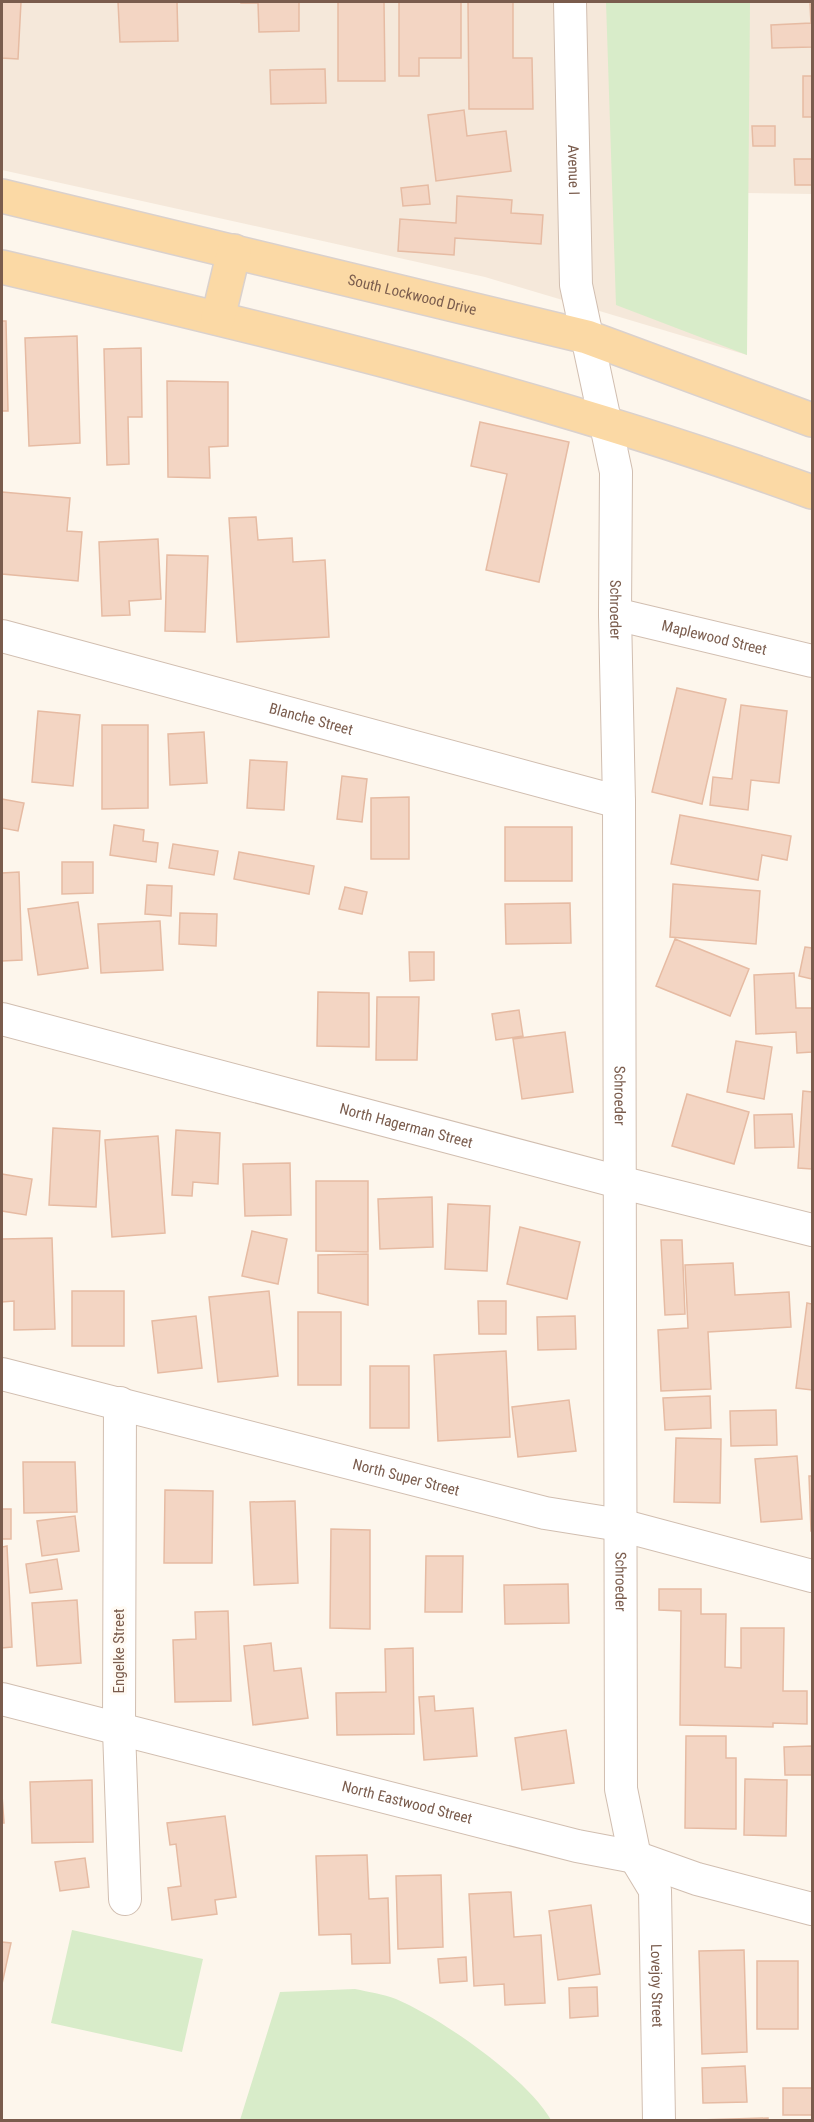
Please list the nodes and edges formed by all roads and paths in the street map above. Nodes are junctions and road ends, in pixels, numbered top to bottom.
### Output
1 (570, 2) edge
2 (2, 196) edge
3 (234, 251) junction
4 (2, 267) edge
5 (218, 318) junction
6 (587, 337) junction
7 (813, 420) edge
8 (605, 422) junction
9 (813, 492) edge
10 (615, 614) junction
11 (2, 636) edge
12 (813, 661) edge
13 (619, 802) junction
14 (2, 1019) edge
15 (619, 1182) junction
16 (813, 1230) edge
17 (2, 1374) edge
18 (120, 1402) junction
19 (620, 1525) junction
20 (813, 1576) edge
21 (2, 1699) edge
22 (119, 1730) junction
23 (635, 1857) junction
24 (126, 1899) dead end
25 (813, 1909) edge
26 (659, 2121) edge

1 - 6 street, Avenue I
2 - 3 main road, South Lockwood Drive
3 - 5 main road
3 - 6 main road, South Lockwood Drive
4 - 5 main road
5 - 8 main road
6 - 7 main road, South Lockwood Drive
6 - 8 street, Schroeder
8 - 9 main road
8 - 10 street, Schroeder
10 - 12 street, Maplewood Street
10 - 13 street, Schroeder
11 - 13 street, Blanche Street
13 - 15 street, Schroeder
14 - 15 street, North Hagerman Street
15 - 16 street, North Hagerman Street
15 - 19 street, Schroeder
17 - 18 street, North Super Street
18 - 19 street, North Super Street
18 - 22 street, Engelke Street
19 - 20 street, North Super Street
19 - 23 street, Schroeder
21 - 22 street, North Eastwood Street
22 - 23 street, North Eastwood Street
22 - 24 street, Engelke Street
23 - 25 street, North Eastwood Street
23 - 26 street, Lovejoy Street

